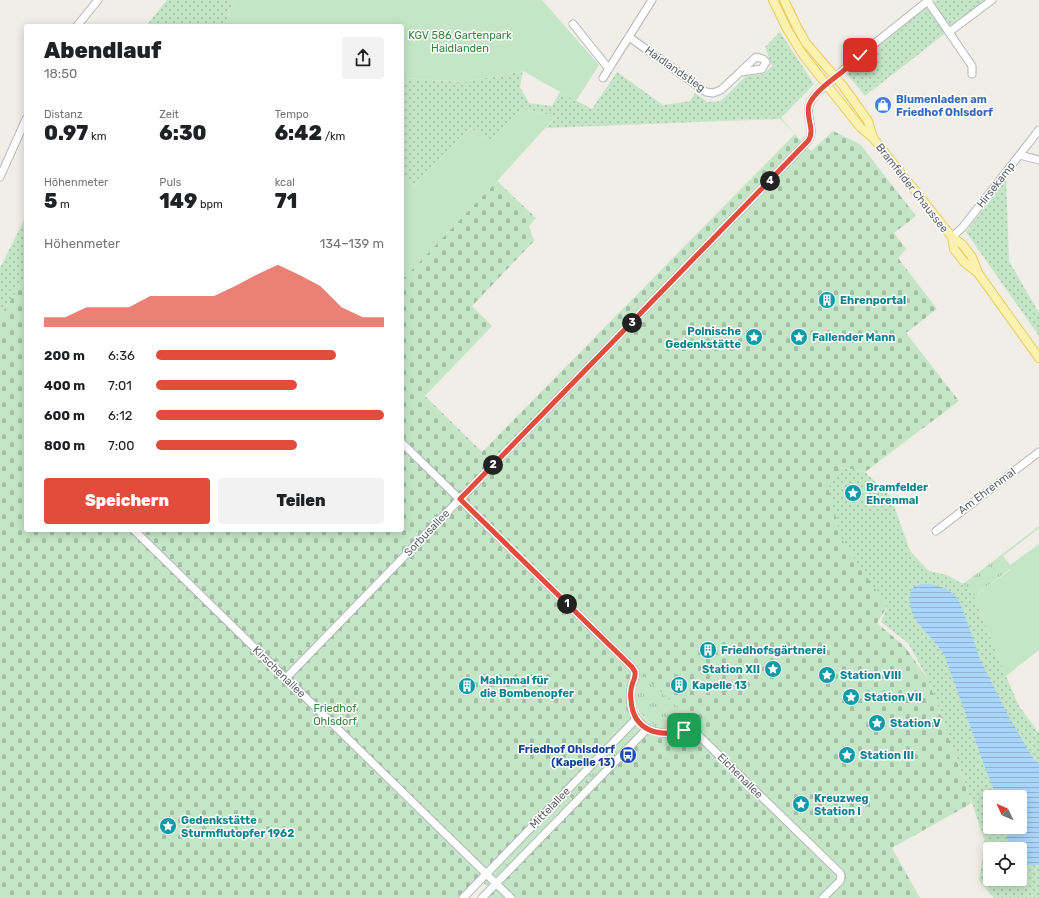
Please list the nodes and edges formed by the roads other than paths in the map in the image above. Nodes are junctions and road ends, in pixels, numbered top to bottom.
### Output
1 (98, 0) edge
2 (652, 0) edge
3 (773, 0) edge
4 (784, 0) edge
5 (928, 0) edge
6 (992, 0) edge
7 (78, 24) edge
8 (573, 24) dead end
9 (952, 30) dead end
10 (629, 37) junction
11 (609, 69) junction
12 (741, 72) dead end
13 (972, 74) dead end
14 (836, 77) junction
15 (603, 78) dead end
16 (827, 85) junction
17 (24, 123) edge
18 (1039, 130) edge
19 (873, 138) junction
20 (1020, 155) junction
21 (1039, 160) edge
22 (0, 177) edge
23 (952, 237) junction
24 (1039, 358) edge
25 (404, 445) edge
26 (1039, 452) edge
27 (460, 499) junction
28 (936, 531) dead end
29 (136, 532) edge
30 (286, 678) junction
31 (636, 719) junction
32 (647, 729) junction
33 (486, 874) junction
34 (496, 884) junction
35 (463, 898) edge
36 (482, 898) edge
37 (511, 898) edge
38 (823, 898) edge

1 - 7 street
2 - 10 street
3 - 16 main road, Bramfelder Chaussee
4 - 14 main road, Bramfelder Chaussee
5 - 13 street
5 - 14 street, Sorbusallee
6 - 9 street
8 - 11 street
10 - 11 street
10 - 12 street, Haidlandstieg
11 - 15 street
14 - 16 street, Sorbusallee
14 - 19 main road, Bramfelder Chaussee
16 - 19 main road, Bramfelder Chaussee
16 - 27 street, Sorbusallee
17 - 22 street
18 - 20 street, Hirsekamp
19 - 23 main road, Bramfelder Chaussee
20 - 21 street
20 - 23 street, Hirsekamp
23 - 24 main road, Bramfelder Chaussee
25 - 27 street
26 - 28 street, Am Ehrenmal
27 - 30 street, Sorbusallee
27 - 31 street
29 - 30 street, Kirschenallee
30 - 33 street, Kirschenallee
31 - 32 street
31 - 33 street, Mittelallee
32 - 34 street, Mittelallee
32 - 38 street, Eichenallee
33 - 34 street, Kirschenallee
33 - 35 street, Mittelallee
34 - 36 street, Mittelallee
34 - 37 street, Kirschenallee

